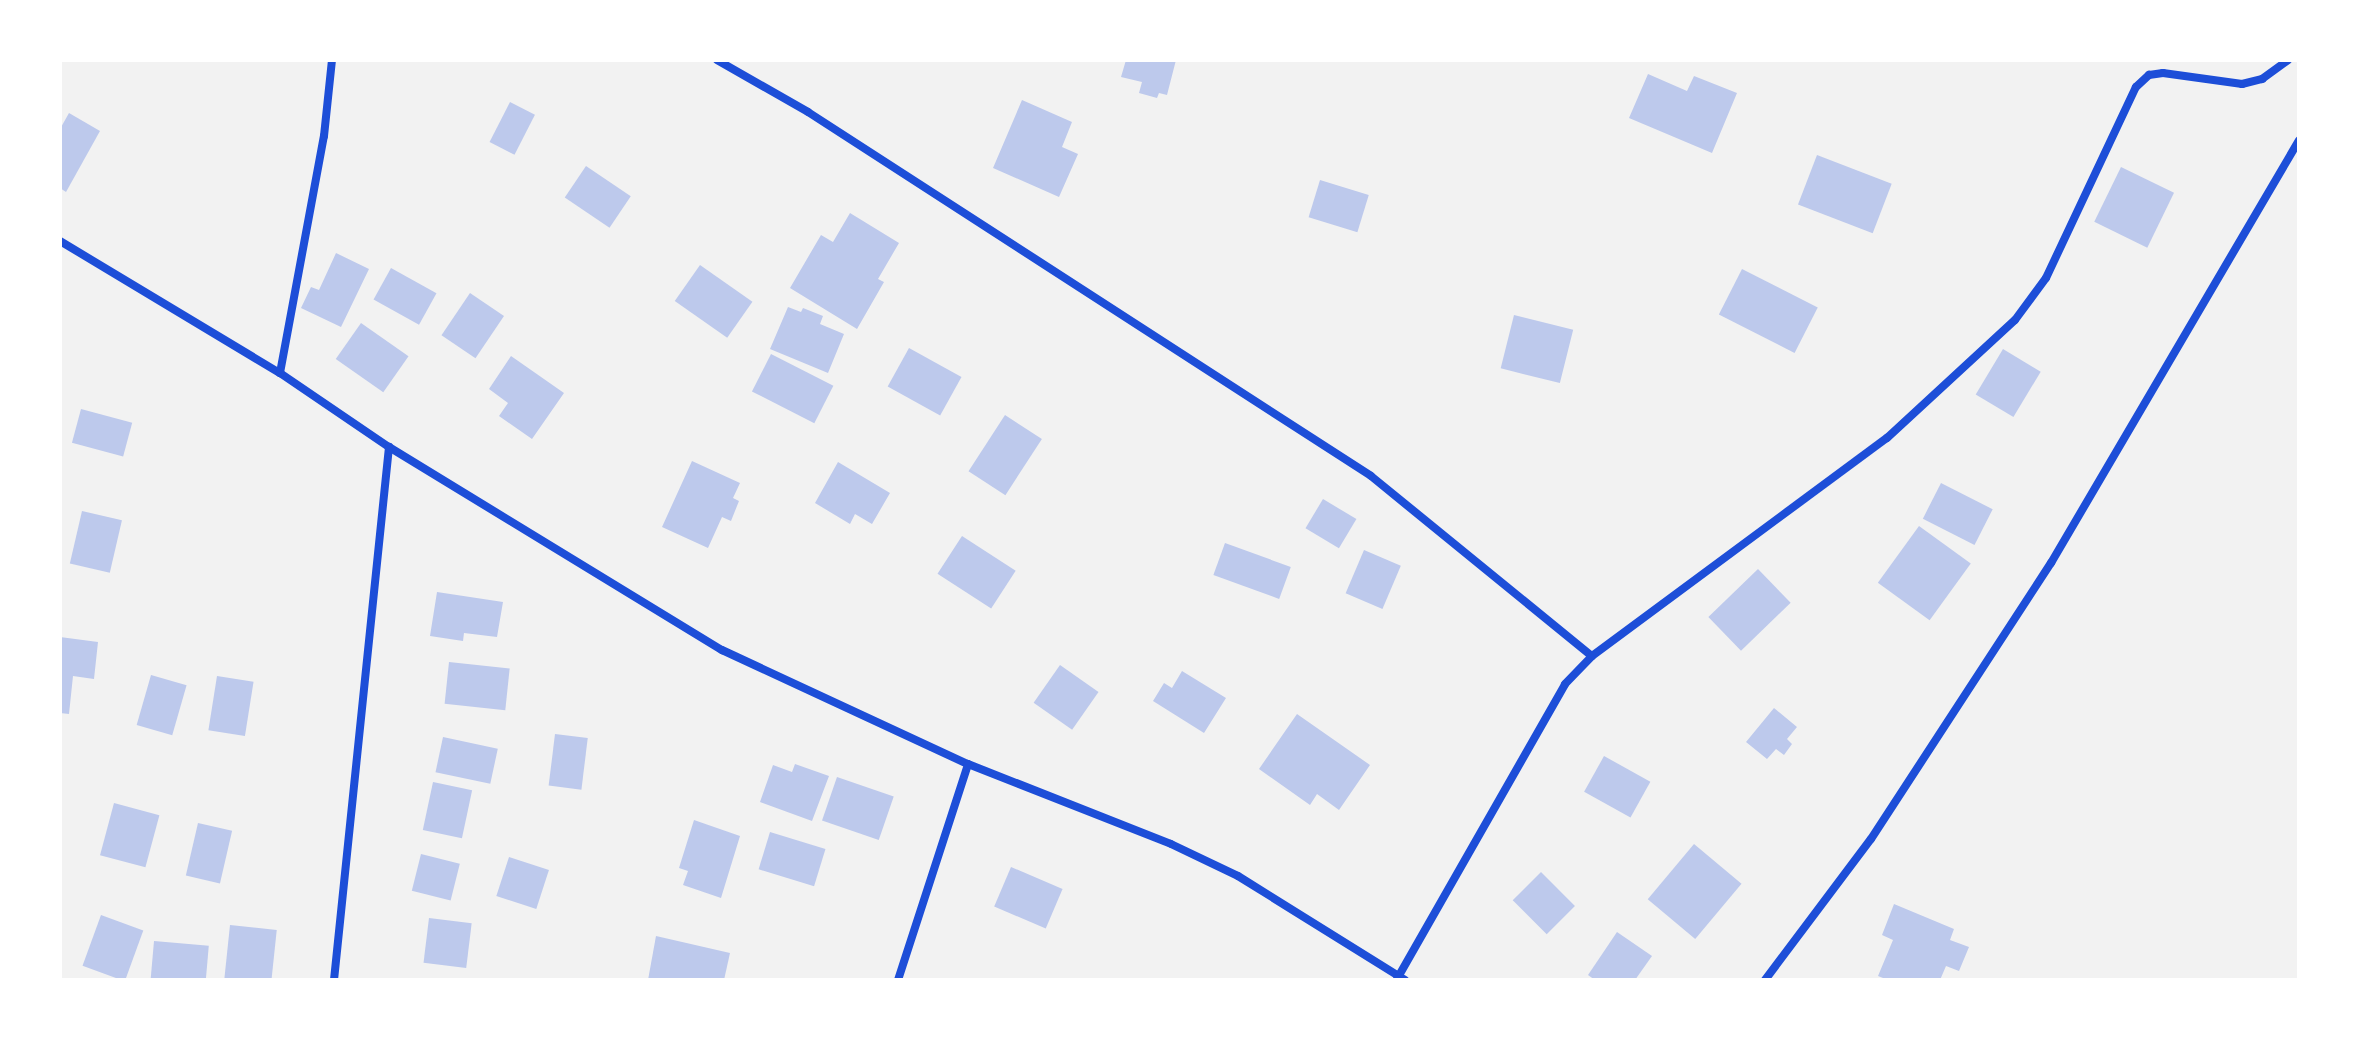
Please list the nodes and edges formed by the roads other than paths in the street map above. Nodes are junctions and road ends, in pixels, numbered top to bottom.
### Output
1 (332, 60) edge
2 (717, 60) edge
3 (2288, 60) edge
4 (2299, 140) edge
5 (60, 241) edge
6 (280, 373) junction
7 (389, 447) junction
8 (1592, 656) junction
9 (968, 764) junction
10 (1400, 978) edge
11 (334, 980) edge
12 (898, 980) edge
13 (1765, 980) edge

1 - 6 street
2 - 8 street
3 - 8 street
4 - 13 street
5 - 6 street
6 - 7 street
7 - 9 street
7 - 11 street
8 - 10 street
9 - 10 street
9 - 12 street

